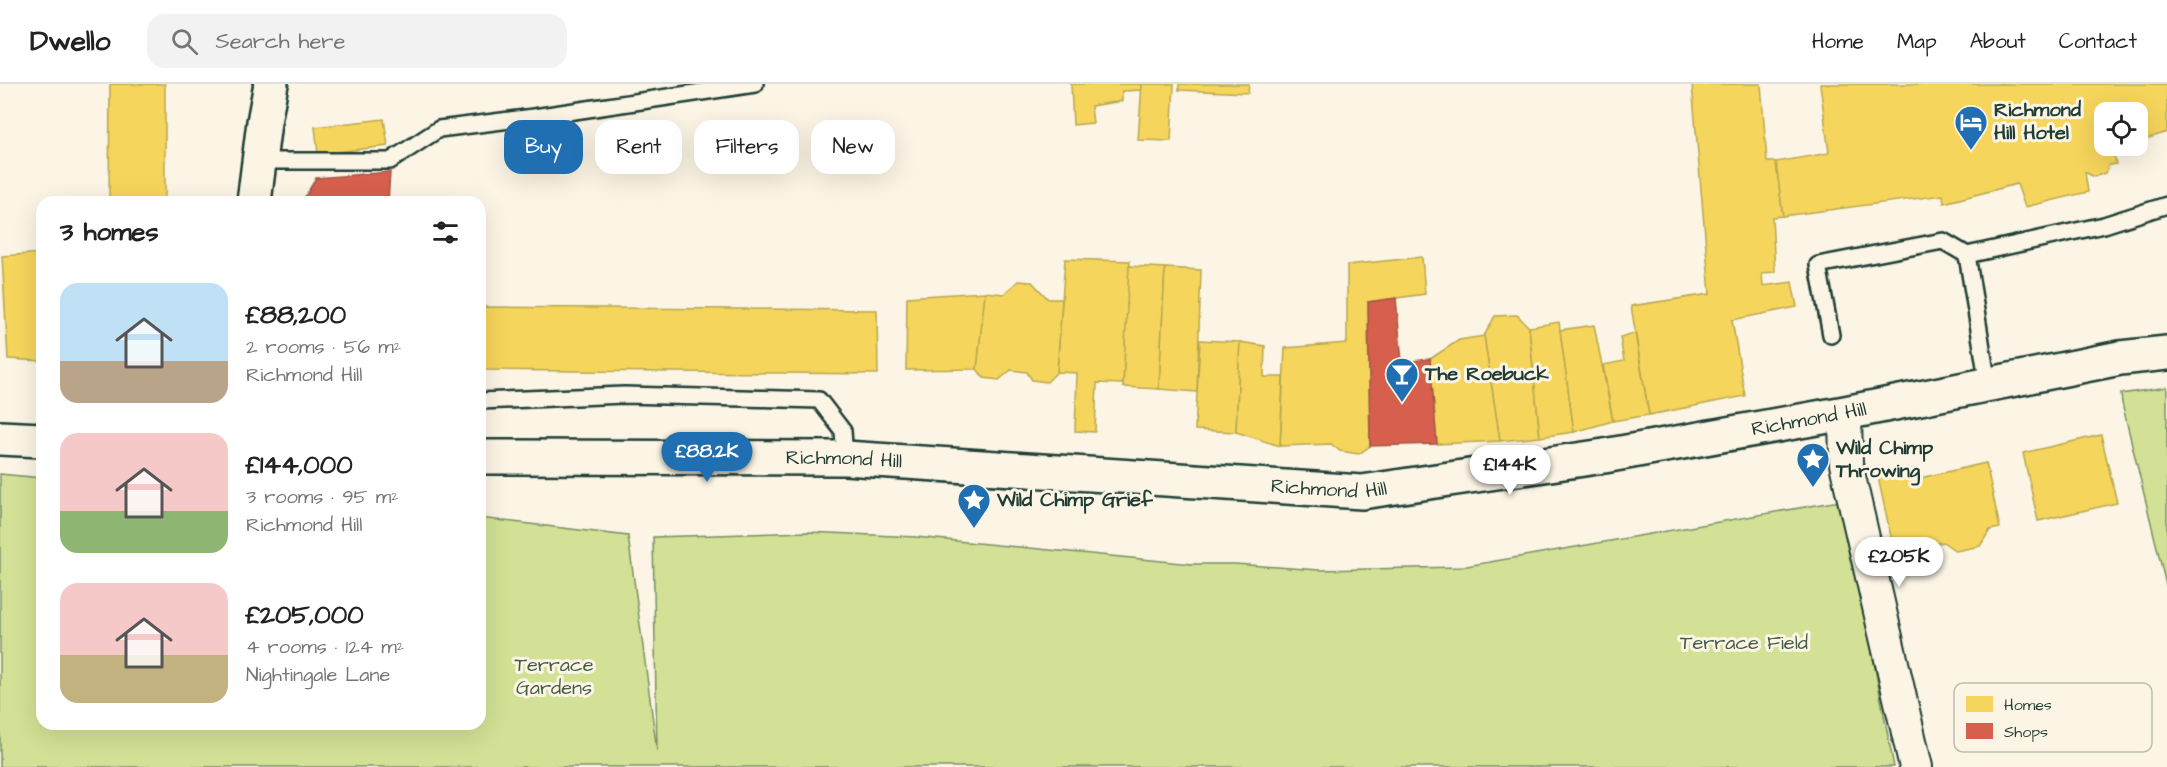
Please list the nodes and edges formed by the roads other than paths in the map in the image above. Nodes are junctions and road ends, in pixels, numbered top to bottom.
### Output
1 (271, 84) edge
2 (755, 84) edge
3 (260, 161) junction
4 (255, 196) edge
5 (2167, 205) edge
6 (1967, 255) junction
7 (1831, 335) dead end
8 (2167, 353) edge
9 (1988, 385) junction
10 (486, 401) edge
11 (1845, 413) junction
12 (0, 438) edge
13 (36, 440) edge
14 (486, 458) edge
15 (845, 458) junction
16 (1916, 767) edge

1 - 3 main road
2 - 3 lane
3 - 4 main road
5 - 6 lane
6 - 7 lane
6 - 9 lane
8 - 9 main road, Richmond Hill
9 - 11 main road, Richmond Hill
10 - 15 lane
11 - 15 main road, Richmond Hill
11 - 16 street
12 - 13 main road
14 - 15 main road, Richmond Hill

